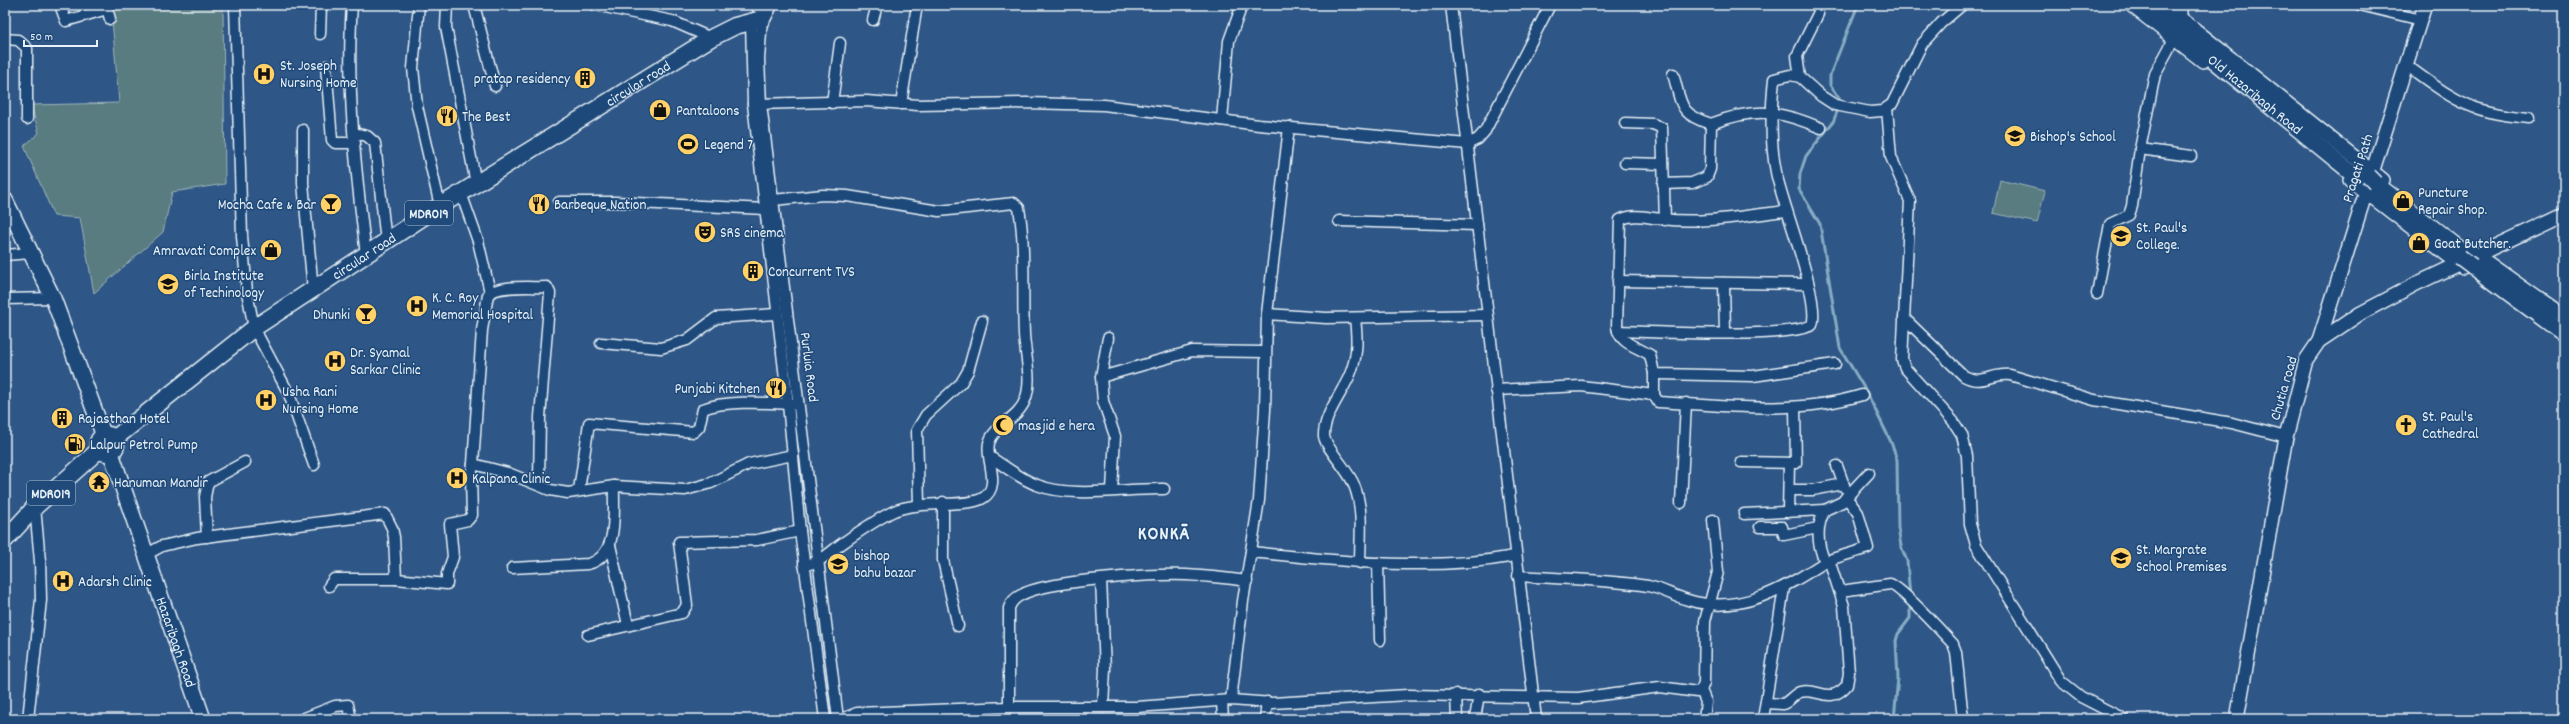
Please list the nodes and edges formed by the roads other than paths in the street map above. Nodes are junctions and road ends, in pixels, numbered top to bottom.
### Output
1 (60, 5) edge
2 (235, 5) edge
3 (321, 5) edge
4 (352, 5) edge
5 (419, 5) edge
6 (447, 5) edge
7 (474, 5) edge
8 (595, 5) edge
9 (877, 5) edge
10 (917, 5) edge
11 (1242, 5) edge
12 (1451, 5) edge
13 (1550, 5) edge
14 (1962, 5) edge
15 (2131, 5) edge
16 (2146, 5) edge
17 (2155, 5) edge
18 (2164, 5) edge
19 (2182, 5) edge
20 (2360, 5) edge
21 (2425, 5) edge
22 (759, 10) edge
23 (108, 11) edge
24 (1818, 14) dead end
25 (2181, 19) junction
26 (873, 20) dead end
27 (2421, 20) junction
28 (320, 34) dead end
29 (5, 38) edge
30 (711, 38) junction
31 (2174, 39) junction
32 (840, 43) dead end
33 (2406, 65) junction
34 (326, 66) dead end
35 (1673, 74) dead end
36 (1800, 77) junction
37 (495, 86) dead end
38 (832, 103) junction
39 (757, 104) junction
40 (901, 104) junction
41 (1887, 108) junction
42 (1772, 112) junction
43 (2528, 118) dead end
44 (27, 119) dead end
45 (1222, 120) junction
46 (1625, 123) dead end
47 (1711, 124) junction
48 (1289, 127) junction
49 (1821, 128) dead end
50 (303, 130) dead end
51 (354, 132) junction
52 (354, 143) junction
53 (1467, 144) junction
54 (2140, 149) junction
55 (2191, 156) dead end
56 (1625, 163) dead end
57 (1663, 164) junction
58 (234, 173) dead end
59 (2369, 182) junction
60 (476, 184) junction
61 (1663, 184) junction
62 (461, 193) junction
63 (5, 200) edge
64 (773, 200) junction
65 (559, 202) dead end
66 (440, 206) junction
67 (766, 209) junction
68 (1785, 211) junction
69 (2564, 214) edge
70 (1665, 220) junction
71 (1338, 221) dead end
72 (1477, 225) junction
73 (386, 242) junction
74 (30, 253) junction
75 (366, 255) junction
76 (5, 256) edge
77 (2468, 259) junction
78 (1618, 281) junction
79 (1724, 283) junction
80 (1808, 284) junction
81 (313, 290) junction
82 (490, 292) junction
83 (2097, 294) dead end
84 (53, 298) junction
85 (5, 299) edge
86 (776, 314) junction
87 (1267, 314) junction
88 (1487, 315) junction
89 (2564, 317) edge
90 (1355, 318) junction
91 (1904, 318) junction
92 (982, 321) dead end
93 (2564, 325) edge
94 (251, 330) junction
95 (1618, 331) junction
96 (1724, 332) junction
97 (2564, 334) edge
98 (1108, 338) dead end
99 (2319, 341) junction
100 (2564, 342) edge
101 (601, 343) dead end
102 (1265, 352) junction
103 (1835, 364) dead end
104 (1654, 373) junction
105 (1101, 377) junction
106 (1496, 390) junction
107 (1654, 395) junction
108 (1862, 395) dead end
109 (1686, 403) junction
110 (788, 404) junction
111 (800, 405) junction
112 (1795, 407) junction
113 (2286, 437) junction
114 (107, 444) junction
115 (793, 455) junction
116 (990, 457) junction
117 (245, 462) dead end
118 (1741, 462) dead end
119 (1789, 463) junction
120 (473, 464) junction
121 (314, 465) dead end
122 (1837, 466) dead end
123 (1869, 473) dead end
124 (539, 484) junction
125 (1843, 484) junction
126 (614, 486) junction
127 (1164, 489) dead end
128 (580, 490) junction
129 (1112, 490) junction
130 (1789, 490) junction
131 (1847, 496) junction
132 (943, 502) junction
133 (1681, 503) dead end
134 (919, 504) junction
135 (35, 507) junction
136 (1825, 510) junction
137 (1788, 512) junction
138 (1744, 514) dead end
139 (1713, 520) dead end
140 (10, 527) edge
141 (1760, 527) dead end
142 (1818, 528) junction
143 (800, 531) junction
144 (207, 537) junction
145 (5, 540) edge
146 (610, 545) junction
147 (1250, 552) junction
148 (147, 554) junction
149 (1516, 556) junction
150 (819, 562) junction
151 (1828, 562) junction
152 (1360, 563) junction
153 (1378, 563) junction
154 (804, 565) junction
155 (512, 568) dead end
156 (1518, 576) junction
157 (396, 579) junction
158 (1102, 580) junction
159 (1247, 581) junction
160 (329, 586) dead end
161 (1784, 588) junction
162 (1840, 591) junction
163 (1709, 604) junction
164 (628, 625) junction
165 (958, 626) dead end
166 (588, 635) dead end
167 (1380, 640) dead end
168 (1701, 690) junction
169 (1456, 694) junction
170 (1479, 694) junction
171 (1534, 698) junction
172 (1227, 701) junction
173 (1267, 702) junction
174 (1766, 703) junction
175 (1009, 707) junction
176 (1103, 708) junction
177 (28, 719) edge
178 (203, 719) edge
179 (302, 719) edge
180 (351, 719) edge
181 (825, 719) edge
182 (838, 719) edge
183 (842, 719) edge
184 (1223, 719) edge
185 (1265, 719) edge
186 (1457, 719) edge
187 (1475, 719) edge
188 (1536, 719) edge
189 (1704, 719) edge
190 (1763, 719) edge
191 (1963, 719) edge
192 (2124, 719) edge
193 (2237, 719) edge

1 - 23 street
2 - 94 street
3 - 28 street
4 - 51 street
5 - 66 street
6 - 60 street
7 - 37 street
8 - 30 street
9 - 26 street
10 - 40 street
11 - 45 street
12 - 53 street
13 - 53 street
14 - 41 street
15 - 31 street
16 - 59 main road, Old Hazaribagh Road
17 - 59 main road, Old Hazaribagh Road
18 - 25 street
19 - 25 street
20 - 27 street
21 - 27 street, Pragati Path
22 - 30 main road, circular road / MDR019
22 - 39 street, Purluia Road
24 - 36 street
25 - 59 street
27 - 33 street, Pragati Path
29 - 44 street
30 - 60 main road, circular road / MDR019
31 - 54 street
31 - 59 street
32 - 38 street
33 - 43 street
33 - 59 street, Pragati Path
34 - 52 street
35 - 47 street
36 - 41 street
36 - 42 street
38 - 39 street
38 - 40 street
39 - 64 street, Purluia Road
39 - 67 street, Purluia Road
40 - 45 street
41 - 91 street
42 - 47 street
42 - 49 street
42 - 68 street
45 - 48 street
46 - 57 street
47 - 61 street
48 - 53 street
48 - 87 street
50 - 81 street
51 - 52 street
51 - 73 street
52 - 75 street
53 - 72 street
54 - 55 street
54 - 83 street
56 - 57 street
57 - 61 street
58 - 94 street
59 - 77 main road
59 - 99 street, Pragati Path
60 - 62 main road, circular road / MDR019
61 - 70 street
62 - 66 main road, circular road / MDR019
62 - 82 street
63 - 74 main road, Hazaribagh Road
64 - 111 street, Purluia Road
64 - 116 street
65 - 67 street
66 - 73 main road, circular road / MDR019
67 - 86 street, Purluia Road
68 - 70 street
68 - 80 street
69 - 77 street, Chutia road
70 - 78 street
71 - 72 street
72 - 88 street
73 - 75 main road, circular road / MDR019
74 - 76 street
74 - 84 main road, Hazaribagh Road
75 - 81 main road, circular road / MDR019
77 - 89 street
77 - 93 main road
77 - 97 main road
77 - 99 street, Chutia road
77 - 100 street
78 - 79 street
78 - 95 street
79 - 80 street
79 - 96 street
80 - 96 street
81 - 94 main road, circular road / MDR019
82 - 120 street
82 - 124 street
84 - 85 street
84 - 114 main road, Hazaribagh Road
86 - 101 street
86 - 110 street, Purluia Road
87 - 90 street
87 - 102 street
88 - 90 street
88 - 106 street
90 - 152 street
91 - 113 street
91 - 192 street
92 - 134 street
94 - 114 main road, circular road / MDR019
94 - 121 street
95 - 96 street
95 - 104 street
98 - 105 street
99 - 113 street, Chutia road
102 - 105 street
102 - 147 street
103 - 104 street
104 - 107 street
105 - 129 street
106 - 107 street
106 - 149 street
107 - 109 street
108 - 112 street
109 - 112 street
109 - 133 street
110 - 111 street
110 - 115 street, Purluia Road
110 - 128 street
111 - 150 street, Purluia Road
112 - 119 street
113 - 193 street, Chutia road
114 - 135 main road, circular road / MDR019
114 - 148 main road, Hazaribagh Road
115 - 126 street
115 - 143 street, Purluia Road
116 - 129 street
116 - 132 street
117 - 144 street
118 - 119 street
119 - 130 street
120 - 124 street
120 - 157 street
122 - 125 street
123 - 131 street
124 - 128 street
125 - 130 street
125 - 131 street
126 - 128 street
126 - 146 street
127 - 129 street
130 - 137 street
131 - 136 street
131 - 151 street
132 - 134 street
132 - 165 street
134 - 150 street
135 - 140 main road, circular road / MDR019
135 - 177 street
136 - 137 street
136 - 142 street
137 - 138 street
139 - 163 street
140 - 145 main road, circular road / MDR019
141 - 142 street
142 - 151 street
143 - 154 street, Purluia Road
143 - 164 street
144 - 148 street
144 - 157 street
146 - 155 street
146 - 164 street
147 - 152 street
147 - 159 street
148 - 178 main road, Hazaribagh Road
149 - 153 street
149 - 156 street
150 - 154 street
150 - 182 street, Purluia Road
151 - 161 street
151 - 162 street
152 - 153 street
153 - 167 street
154 - 181 street, Purluia Road
156 - 163 street
156 - 171 street
157 - 160 street
158 - 159 street
158 - 175 street
158 - 176 street
159 - 172 street
161 - 163 street
161 - 174 street
162 - 174 street
162 - 191 street
163 - 168 street
164 - 166 street
168 - 171 street
168 - 189 street
169 - 170 street
169 - 173 street
169 - 186 street
170 - 171 street
170 - 187 street
171 - 188 street
172 - 173 street
172 - 176 street
172 - 184 street
173 - 185 street
174 - 190 street
175 - 176 street
175 - 183 street
179 - 180 street

